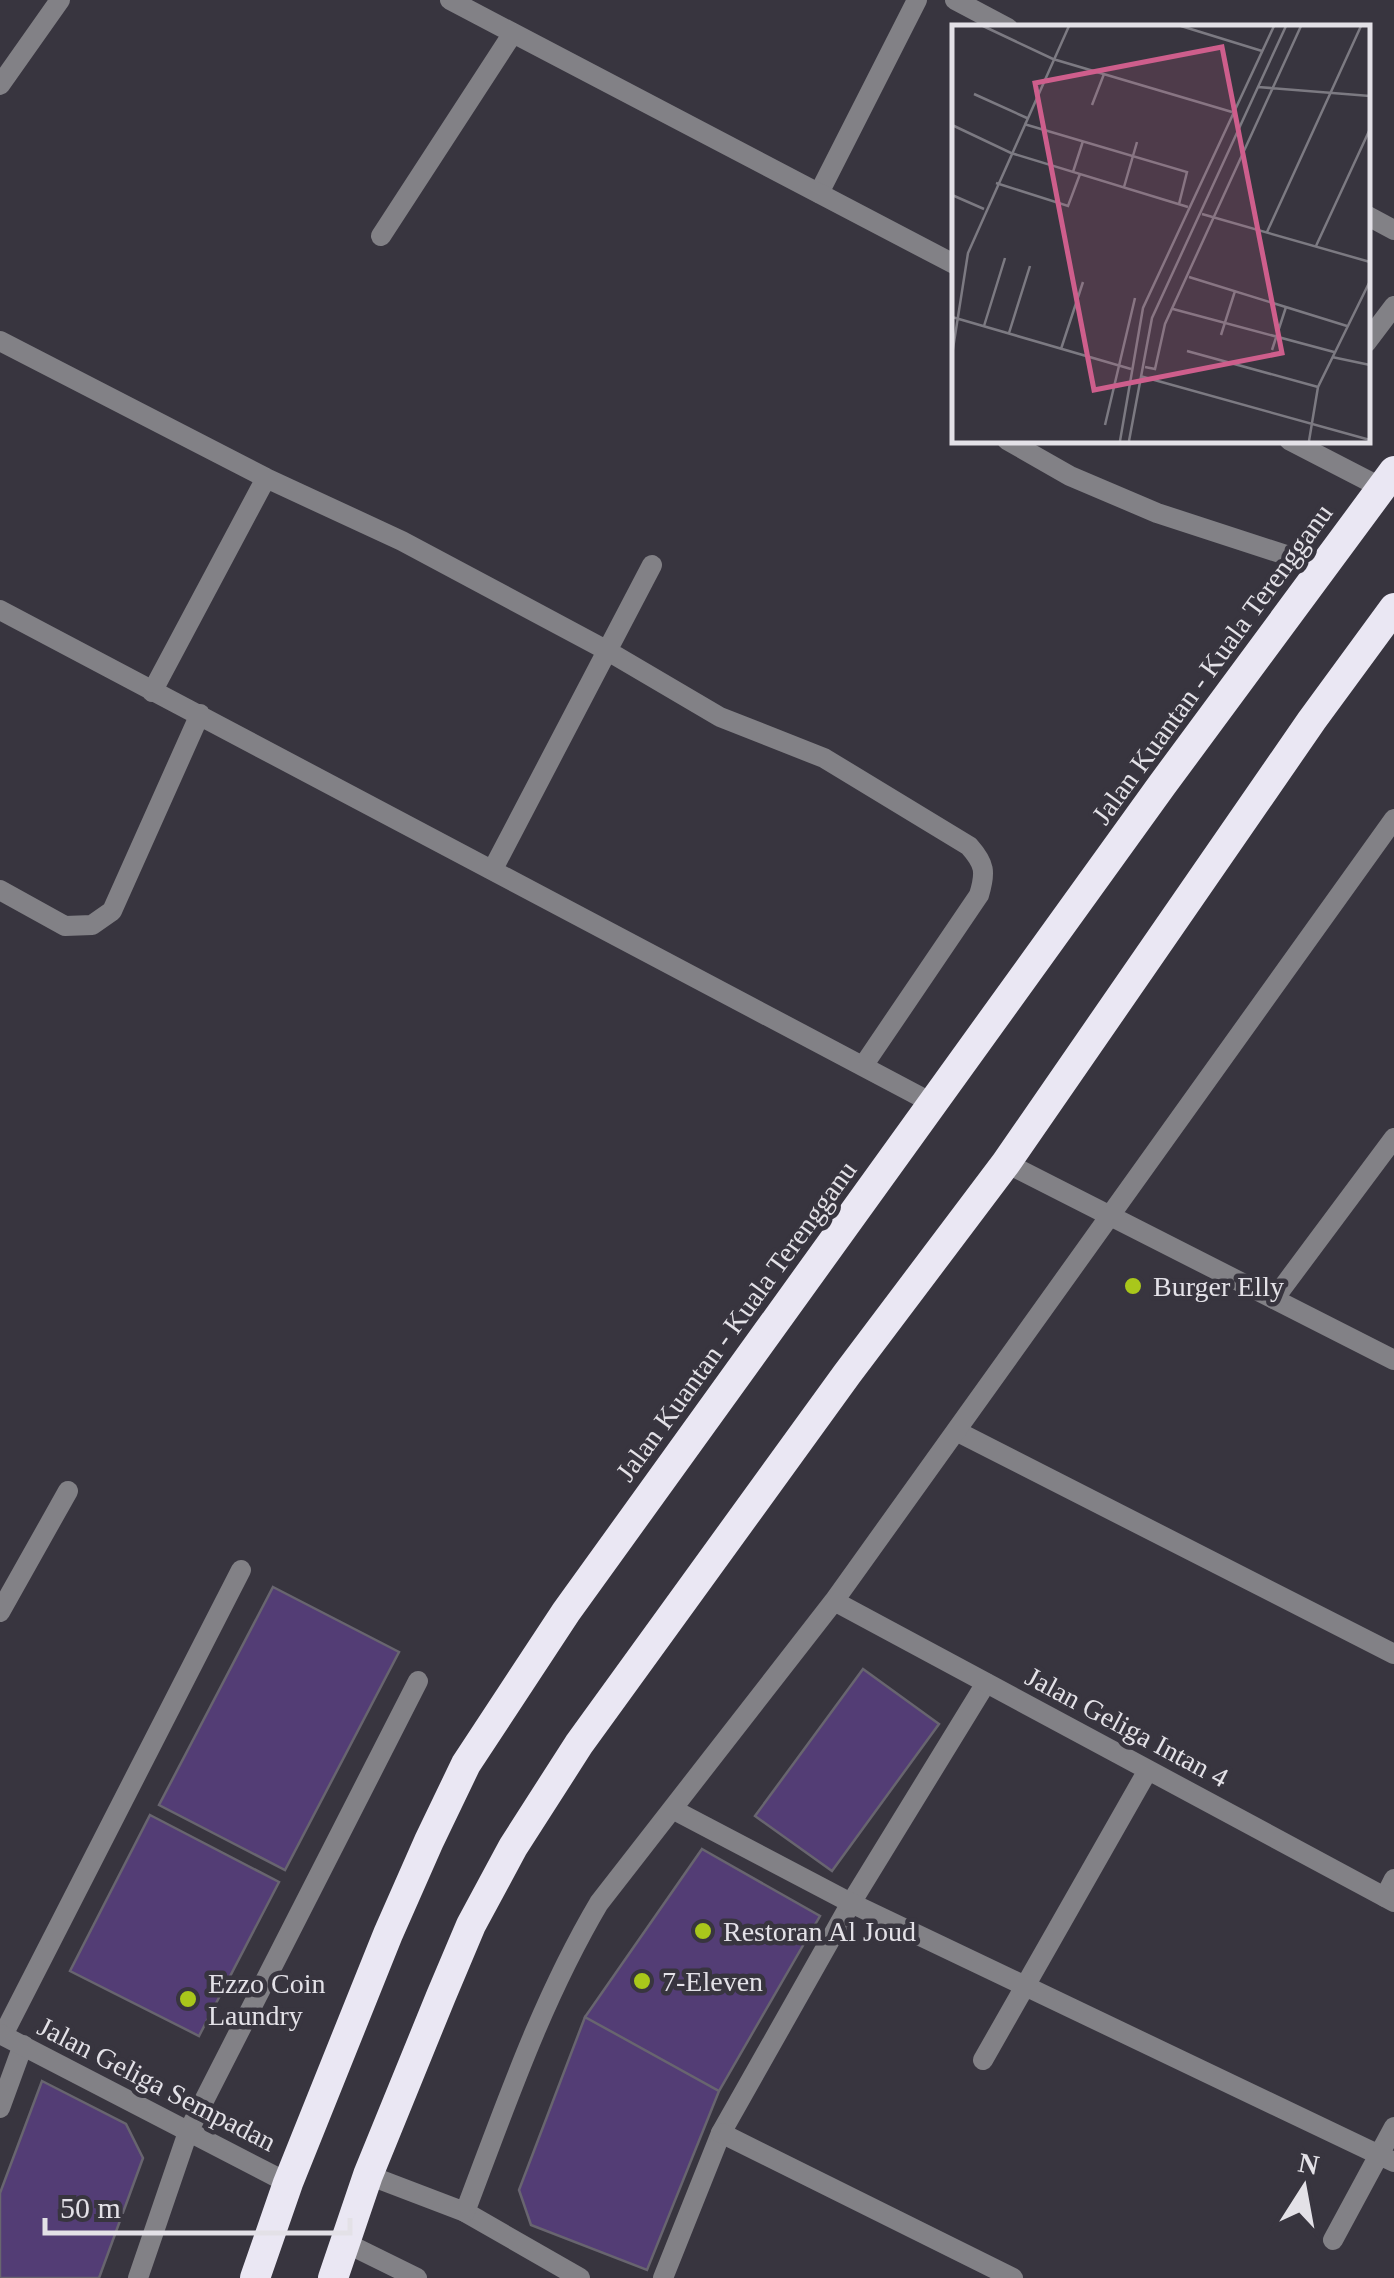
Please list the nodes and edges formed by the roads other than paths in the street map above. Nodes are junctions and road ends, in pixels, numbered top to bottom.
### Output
1 (60, 0) edge
2 (450, 0) edge
3 (916, 0) edge
4 (956, 0) edge
5 (1002, 25) edge
6 (513, 33) junction
7 (0, 85) edge
8 (818, 193) junction
9 (1369, 217) edge
10 (1394, 230) edge
11 (381, 236) dead end
12 (952, 263) edge
13 (1394, 306) edge
14 (1369, 339) edge
15 (0, 342) edge
16 (1010, 442) edge
17 (1295, 442) edge
18 (266, 478) junction
19 (1388, 480) edge
20 (652, 564) dead end
21 (1324, 568) junction
22 (1394, 608) edge
23 (0, 610) edge
24 (606, 650) junction
25 (152, 692) junction
26 (200, 714) junction
27 (1394, 818) edge
28 (493, 869) junction
29 (0, 890) edge
30 (863, 1066) junction
31 (934, 1104) junction
32 (1394, 1138) edge
33 (1006, 1163) junction
34 (1111, 1216) junction
35 (1274, 1299) junction
36 (1394, 1360) edge
37 (958, 1432) junction
38 (68, 1491) dead end
39 (241, 1570) dead end
40 (834, 1601) junction
41 (0, 1612) edge
42 (1394, 1654) edge
43 (418, 1682) dead end
44 (986, 1683) junction
45 (1148, 1770) junction
46 (674, 1810) junction
47 (1391, 1893) edge
48 (851, 1903) junction
49 (1025, 1986) junction
50 (2, 2034) edge
51 (23, 2046) junction
52 (983, 2060) dead end
53 (0, 2108) edge
54 (1394, 2127) edge
55 (188, 2132) junction
56 (721, 2133) junction
57 (1386, 2158) edge
58 (368, 2175) junction
59 (288, 2184) junction
60 (466, 2212) junction
61 (1333, 2240) dead end
62 (346, 2243) junction
63 (138, 2278) edge
64 (255, 2278) edge
65 (333, 2278) edge
66 (417, 2278) edge
67 (580, 2278) edge
68 (663, 2278) edge
69 (1013, 2278) edge

1 - 7 street
2 - 6 street
3 - 8 street
4 - 5 street
6 - 8 street
6 - 11 street
8 - 12 street
9 - 10 street
13 - 14 street
15 - 18 street
16 - 21 street
17 - 19 street
18 - 24 street
18 - 25 street
19 - 21 highway, Jalan Kuantan - Kuala Terengganu
20 - 24 street
21 - 31 highway, Jalan Kuantan - Kuala Terengganu
22 - 33 highway
23 - 25 street
24 - 28 street
24 - 30 street
25 - 26 street
26 - 28 street
26 - 29 street
27 - 34 street
28 - 30 street
30 - 31 street
31 - 59 highway, Jalan Kuantan - Kuala Terengganu
32 - 35 street
33 - 34 street
33 - 58 highway
34 - 35 street
34 - 37 street
35 - 36 street
37 - 40 street
37 - 42 street
38 - 41 street
39 - 50 street
40 - 44 street, Jalan Geliga Intan 4
40 - 46 street
43 - 55 street
44 - 45 street, Jalan Geliga Intan 4
44 - 48 street
45 - 47 street, Jalan Geliga Intan 4
45 - 49 street
46 - 48 street
46 - 60 street
48 - 49 street
48 - 56 street
49 - 52 street
49 - 57 street
50 - 51 street, Jalan Geliga Sempadan
51 - 53 street
51 - 55 street, Jalan Geliga Sempadan
54 - 57 street
55 - 59 street, Jalan Geliga Sempadan
55 - 63 street
56 - 68 street
56 - 69 street
57 - 61 street
58 - 60 street
58 - 62 highway
59 - 64 highway, Jalan Kuantan - Kuala Terengganu
60 - 67 street
62 - 65 highway
62 - 66 street

